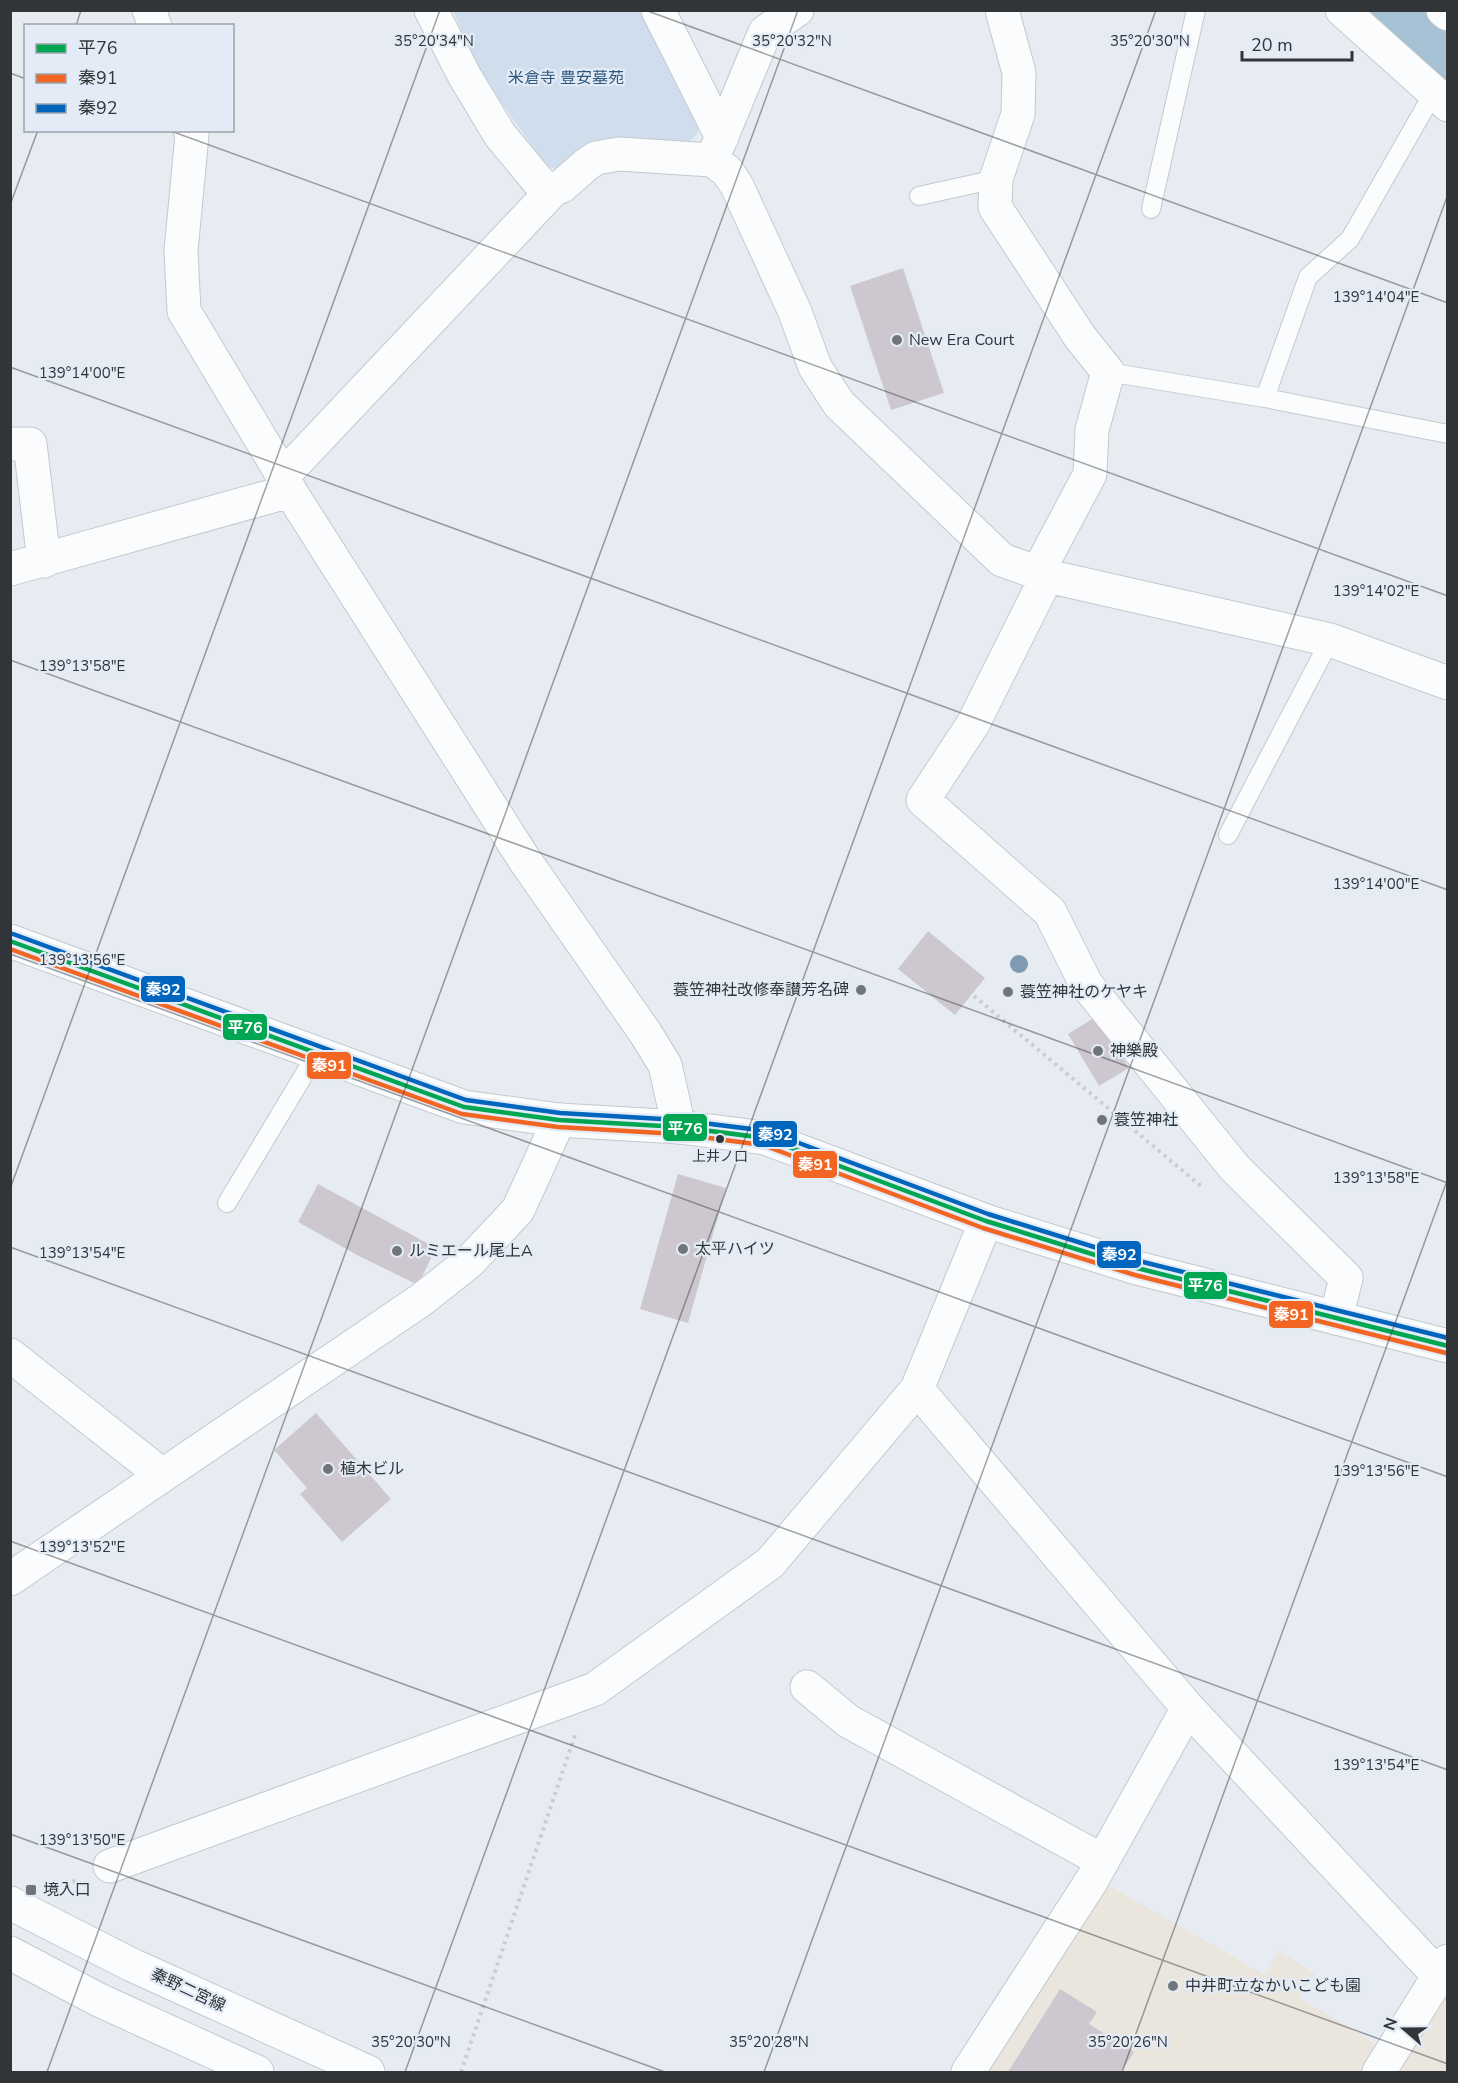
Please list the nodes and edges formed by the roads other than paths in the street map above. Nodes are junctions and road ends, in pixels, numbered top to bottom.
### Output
1 (431, 10) edge
2 (658, 10) edge
3 (797, 10) edge
4 (1002, 10) edge
5 (1196, 10) edge
6 (1342, 10) edge
7 (1443, 10) edge
8 (1448, 15) edge
9 (1441, 98) edge
10 (191, 132) edge
11 (717, 148) junction
12 (996, 179) junction
13 (553, 190) junction
14 (918, 196) dead end
15 (1151, 209) dead end
16 (1108, 372) junction
17 (1265, 398) junction
18 (1448, 434) edge
19 (10, 444) edge
20 (287, 484) junction
21 (44, 561) junction
22 (10, 569) edge
23 (1042, 574) junction
24 (1330, 640) junction
25 (1448, 683) edge
26 (1228, 835) dead end
27 (10, 941) edge
28 (317, 1053) junction
29 (559, 1120) junction
30 (679, 1127) junction
31 (227, 1203) dead end
32 (986, 1221) junction
33 (1336, 1318) junction
34 (1448, 1346) edge
35 (10, 1355) edge
36 (917, 1389) junction
37 (162, 1475) junction
38 (10, 1579) edge
39 (807, 1687) dead end
40 (1188, 1708) junction
41 (1103, 1861) junction
42 (110, 1866) dead end
43 (10, 1903) edge
44 (10, 1953) edge
45 (1443, 1968) edge
46 (258, 2073) edge
47 (368, 2073) edge
48 (968, 2073) edge
49 (1379, 2073) edge

1 - 13 street
2 - 11 street
3 - 11 street
4 - 12 street
5 - 15 lane
6 - 9 street
7 - 8 street
9 - 17 lane
10 - 20 street
11 - 13 street
11 - 23 street
12 - 14 lane
12 - 16 street
13 - 20 street
16 - 17 lane
16 - 23 street
17 - 18 lane
19 - 21 street
20 - 21 street
20 - 30 street
21 - 22 street
23 - 24 street
23 - 33 street
24 - 25 street
24 - 26 lane
27 - 28 street
28 - 29 street
28 - 31 lane
29 - 30 street
29 - 37 street
30 - 32 street
32 - 33 street
32 - 36 street
33 - 34 street
35 - 37 street
36 - 40 street
36 - 42 street
37 - 38 street
39 - 41 street
40 - 41 street
40 - 45 street
41 - 48 street
43 - 47 street, 秦野二宮線
44 - 46 street
45 - 49 street

